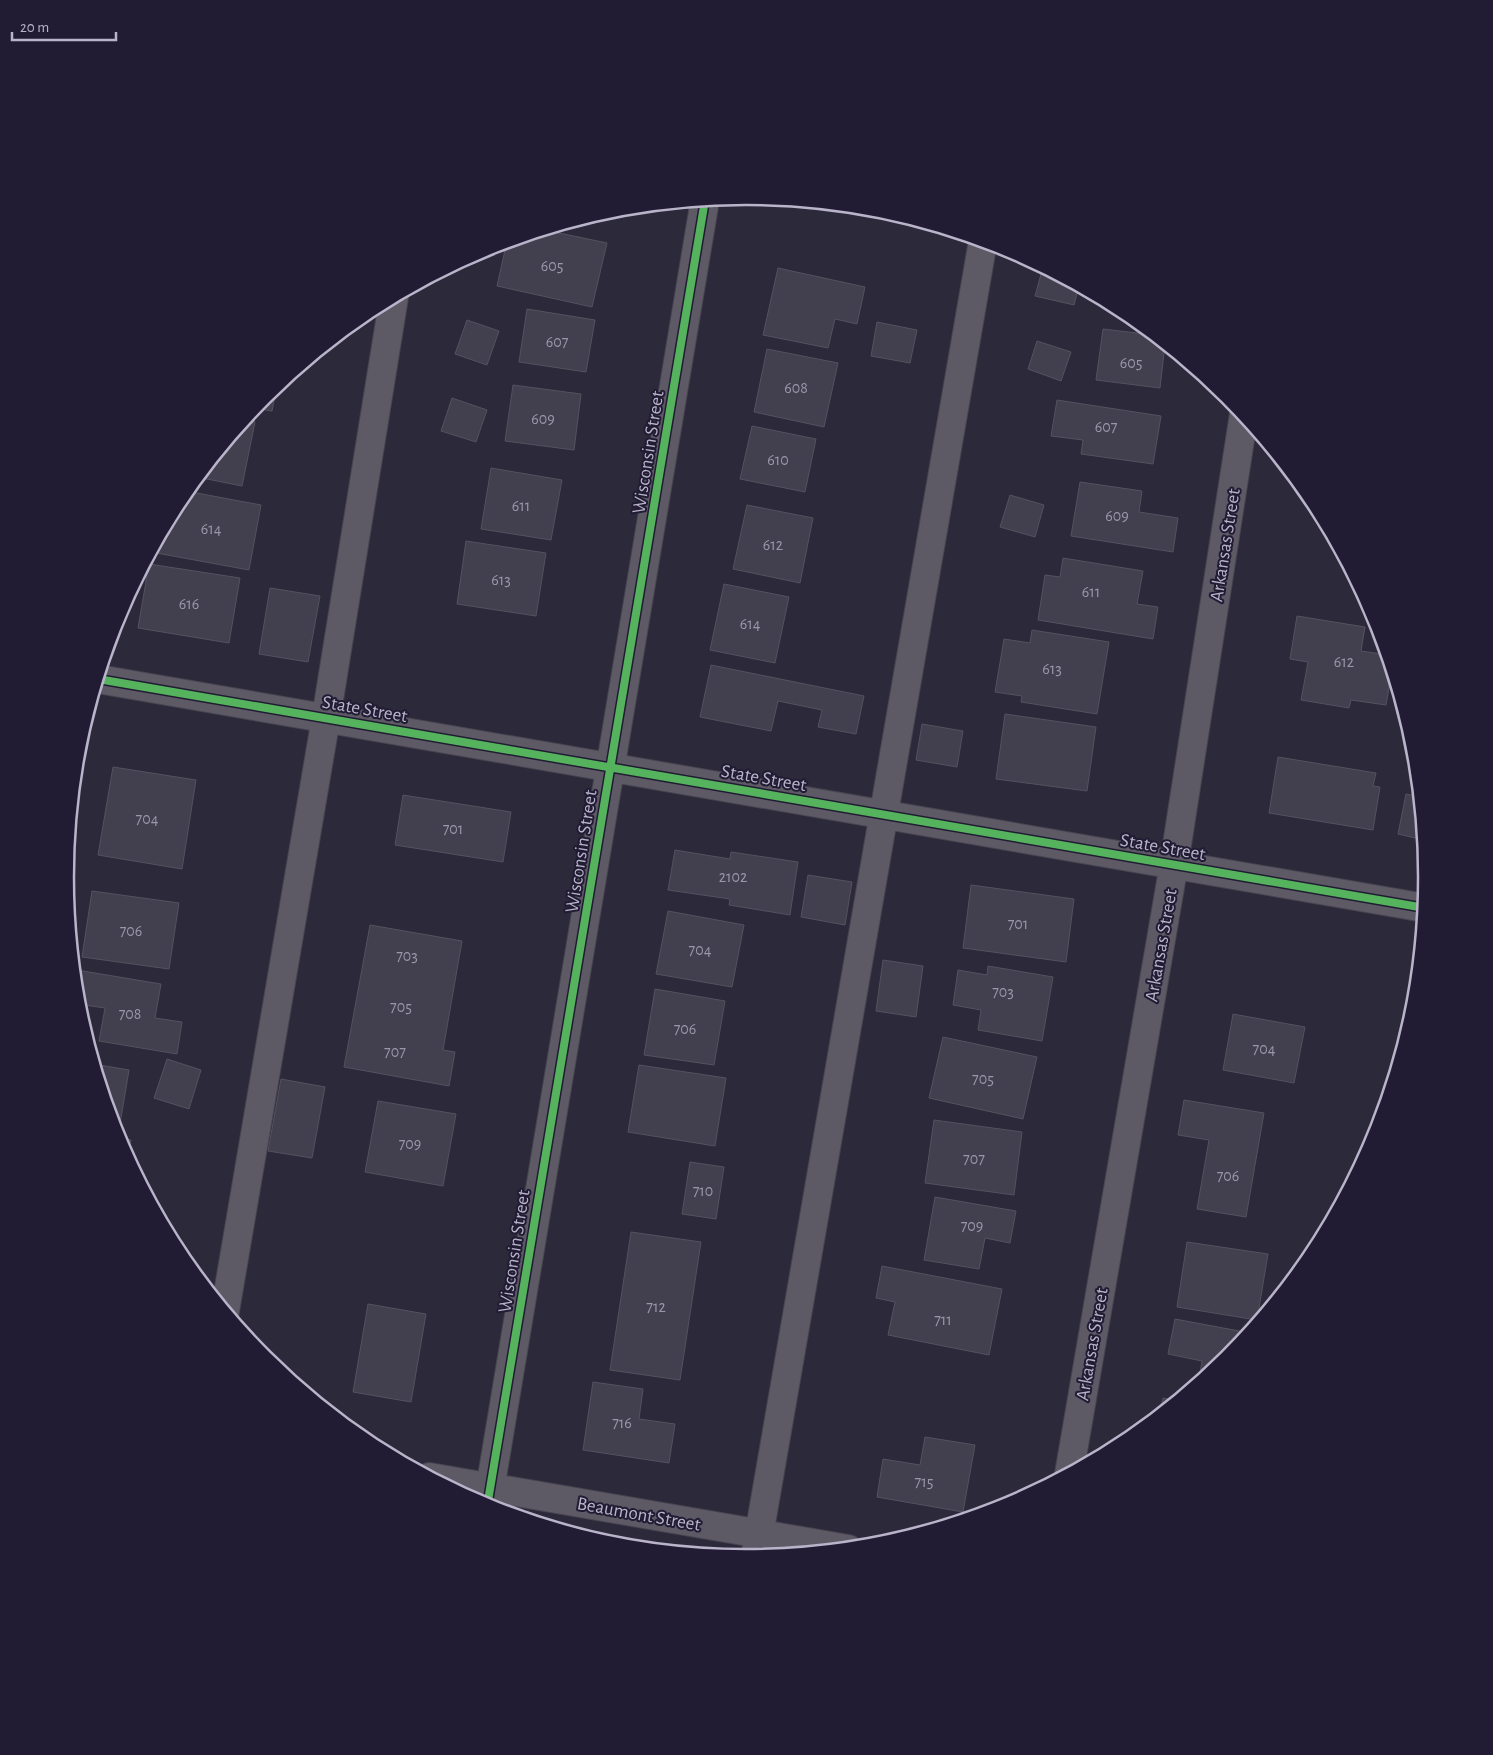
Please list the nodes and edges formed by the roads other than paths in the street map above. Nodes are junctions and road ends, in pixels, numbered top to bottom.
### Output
1 (704, 206) edge
2 (982, 247) edge
3 (393, 306) edge
4 (1242, 424) edge
5 (104, 680) edge
6 (326, 718) junction
7 (611, 767) junction
8 (884, 814) junction
9 (1174, 864) junction
10 (1418, 907) edge
11 (226, 1303) edge
12 (1070, 1467) edge
13 (472, 1491) edge
14 (489, 1497) edge
15 (758, 1546) edge
16 (803, 1548) edge

1 - 7 street, Wisconsin Street
2 - 8 street
3 - 6 street
4 - 9 street, Arkansas Street
5 - 6 street, State Street
6 - 7 street, State Street
6 - 11 street
7 - 8 street, State Street
7 - 14 street, Wisconsin Street
8 - 9 street, State Street
8 - 15 street
9 - 10 street, State Street
9 - 12 street, Arkansas Street
13 - 14 street, Beaumont Street
14 - 15 street, Beaumont Street
15 - 16 street, Beaumont Street

